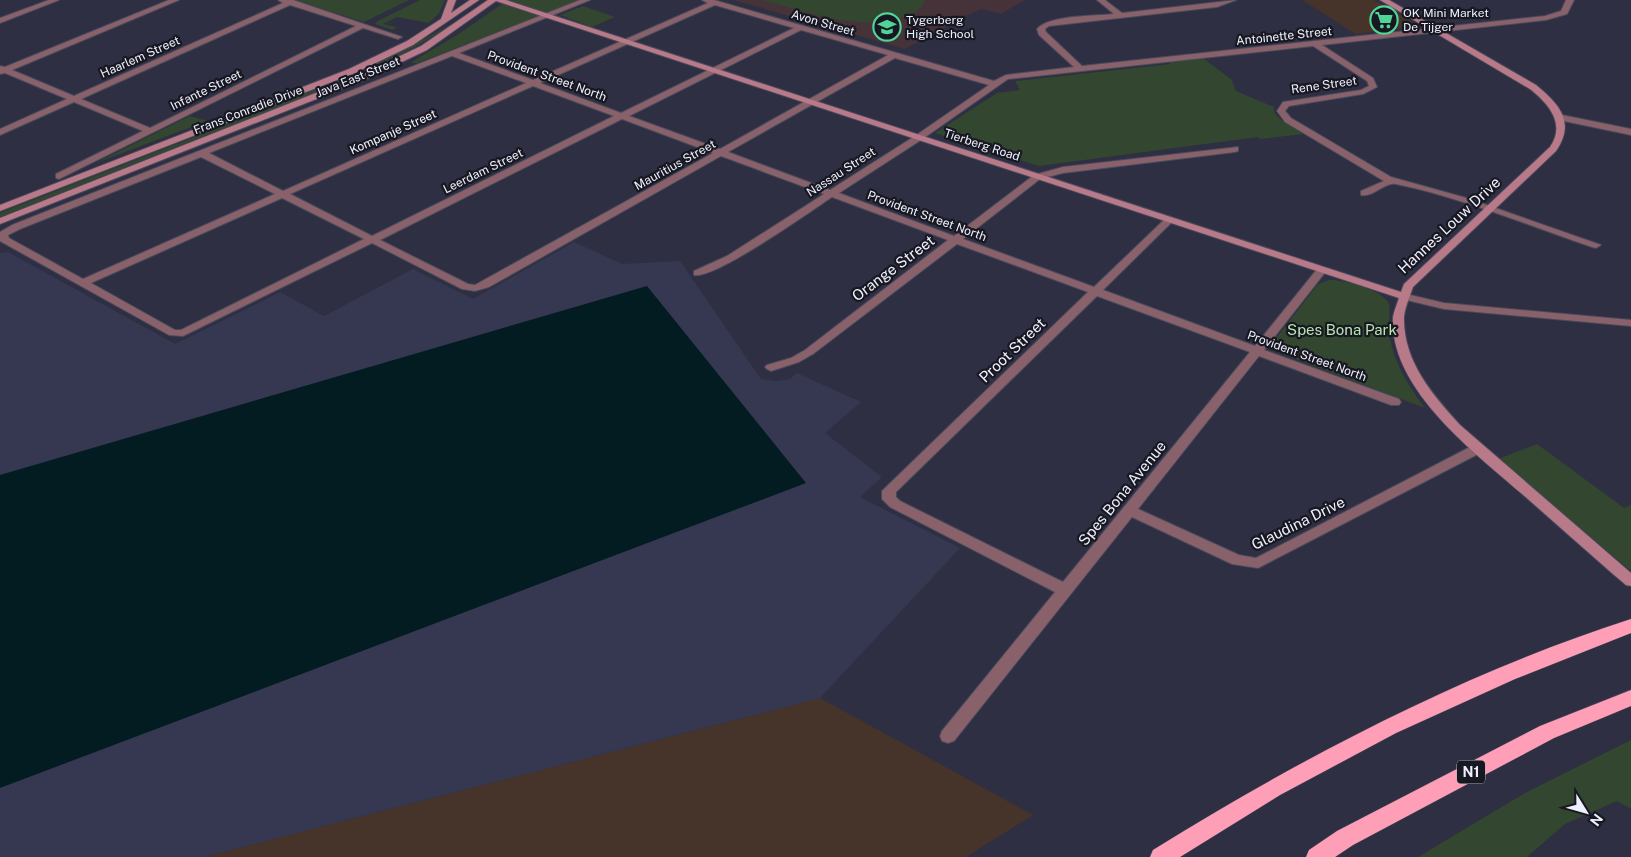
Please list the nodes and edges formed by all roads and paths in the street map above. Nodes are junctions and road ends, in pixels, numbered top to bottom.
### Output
1 (55, 0) edge
2 (175, 0) edge
3 (452, 0) edge
4 (475, 0) edge
5 (493, 0) edge
6 (499, 0) edge
7 (522, 0) edge
8 (586, 0) edge
9 (704, 0) edge
10 (1101, 0) edge
11 (1232, 0) edge
12 (1384, 0) edge
13 (1570, 0) edge
14 (286, 1) edge
15 (714, 3) junction
16 (1120, 15) junction
17 (550, 16) junction
18 (0, 21) edge
19 (444, 21) junction
20 (363, 26) junction
21 (800, 28) junction
22 (1436, 30) junction
23 (398, 36) dead end
24 (626, 42) junction
25 (1316, 44) junction
26 (451, 54) junction
27 (894, 55) junction
28 (1080, 69) junction
29 (2, 70) edge
30 (714, 71) junction
31 (533, 84) junction
32 (994, 84) junction
33 (74, 99) junction
34 (811, 103) junction
35 (622, 117) junction
36 (1562, 118) junction
37 (150, 131) junction
38 (0, 132) edge
39 (1631, 132) edge
40 (918, 138) junction
41 (1235, 149) dead end
42 (201, 153) junction
43 (722, 153) junction
44 (60, 176) dead end
45 (1037, 177) junction
46 (1393, 180) junction
47 (1364, 193) dead end
48 (282, 194) junction
49 (831, 194) junction
50 (0, 208) edge
51 (1491, 209) junction
52 (1168, 220) junction
53 (0, 221) edge
54 (372, 240) junction
55 (955, 240) junction
56 (1596, 245) dead end
57 (1322, 270) junction
58 (698, 273) dead end
59 (82, 283) junction
60 (1096, 291) junction
61 (1402, 296) junction
62 (1631, 323) edge
63 (1257, 351) junction
64 (770, 367) dead end
65 (1395, 402) dead end
66 (1477, 449) junction
67 (1129, 510) junction
68 (1631, 581) edge
69 (1065, 590) junction
70 (1626, 628) edge
71 (1631, 698) edge
72 (948, 736) dead end
73 (1161, 857) edge
74 (1317, 857) edge

1 - 18 street
2 - 29 street
3 - 19 street
4 - 19 street, Frans Conradie Drive
5 - 53 street, Frans Conradie Drive
6 - 17 street, Tierberg Road
7 - 17 street, Tierberg Road
8 - 17 street, Java East Street
9 - 15 street, Avon Street
10 - 16 street
11 - 16 street
12 - 22 street
13 - 22 street, Antoinette Street
14 - 20 street
14 - 33 street, Haarlem Street
15 - 21 street, Avon Street
15 - 24 street, Kompanje Street
16 - 28 street
17 - 24 street, Tierberg Road
17 - 26 street, Java East Street
19 - 50 street, Frans Conradie Drive
20 - 23 street
20 - 37 street, Infante Street
21 - 27 street, Avon Street
21 - 30 street, Leerdam Street
22 - 25 street, Antoinette Street
22 - 36 street
24 - 30 street, Tierberg Road
24 - 31 street, Kompanje Street
25 - 28 street, Antoinette Street
25 - 46 street, Rene Street
26 - 31 street, Provident Street North
26 - 42 street, Java East Street
27 - 32 street, Avon Street
27 - 34 street, Mauritius Street
28 - 32 street, Antoinette Street
29 - 33 street
30 - 34 street, Tierberg Road
30 - 35 street, Leerdam Street
31 - 35 street, Provident Street North
31 - 48 street, Kompanje Street
32 - 40 street, Nassau Street
33 - 37 street
33 - 38 street, Haarlem Street
34 - 40 street, Tierberg Road
34 - 43 street, Mauritius Street
35 - 43 street, Provident Street North
35 - 54 street, Leerdam Street
36 - 39 street
36 - 51 street, Hannes Louw Drive
37 - 44 street, Infante Street
40 - 45 street, Tierberg Road
40 - 49 street, Nassau Street
41 - 45 street, Orange Street
42 - 48 street
42 - 59 street, Java East Street
43 - 49 street, Provident Street North
43 - 54 street, Mauritius Street
45 - 52 street, Tierberg Road
45 - 55 street, Orange Street
46 - 47 street
46 - 51 street, Rene Street
48 - 54 street
48 - 59 street, Kompanje Street
49 - 55 street, Provident Street North
49 - 58 street, Nassau Street
51 - 56 street, Rene Street
51 - 61 street, Hannes Louw Drive
52 - 57 street, Tierberg Road
52 - 60 street, Proot Street
54 - 59 street, Leerdam Street
55 - 60 street, Provident Street North
55 - 64 street, Orange Street
57 - 61 street, Tierberg Road
57 - 63 street, Spes Bona Avenue
60 - 63 street, Provident Street North
60 - 69 street, Proot Street
61 - 62 street
61 - 66 street, Hannes Louw Drive
63 - 65 street, Provident Street North
63 - 67 street, Spes Bona Avenue
66 - 67 street, Glaudina Drive
66 - 68 street, Hannes Louw Drive
67 - 69 street, Spes Bona Avenue
69 - 72 street, Spes Bona Avenue
70 - 73 highway
71 - 74 highway, N1

